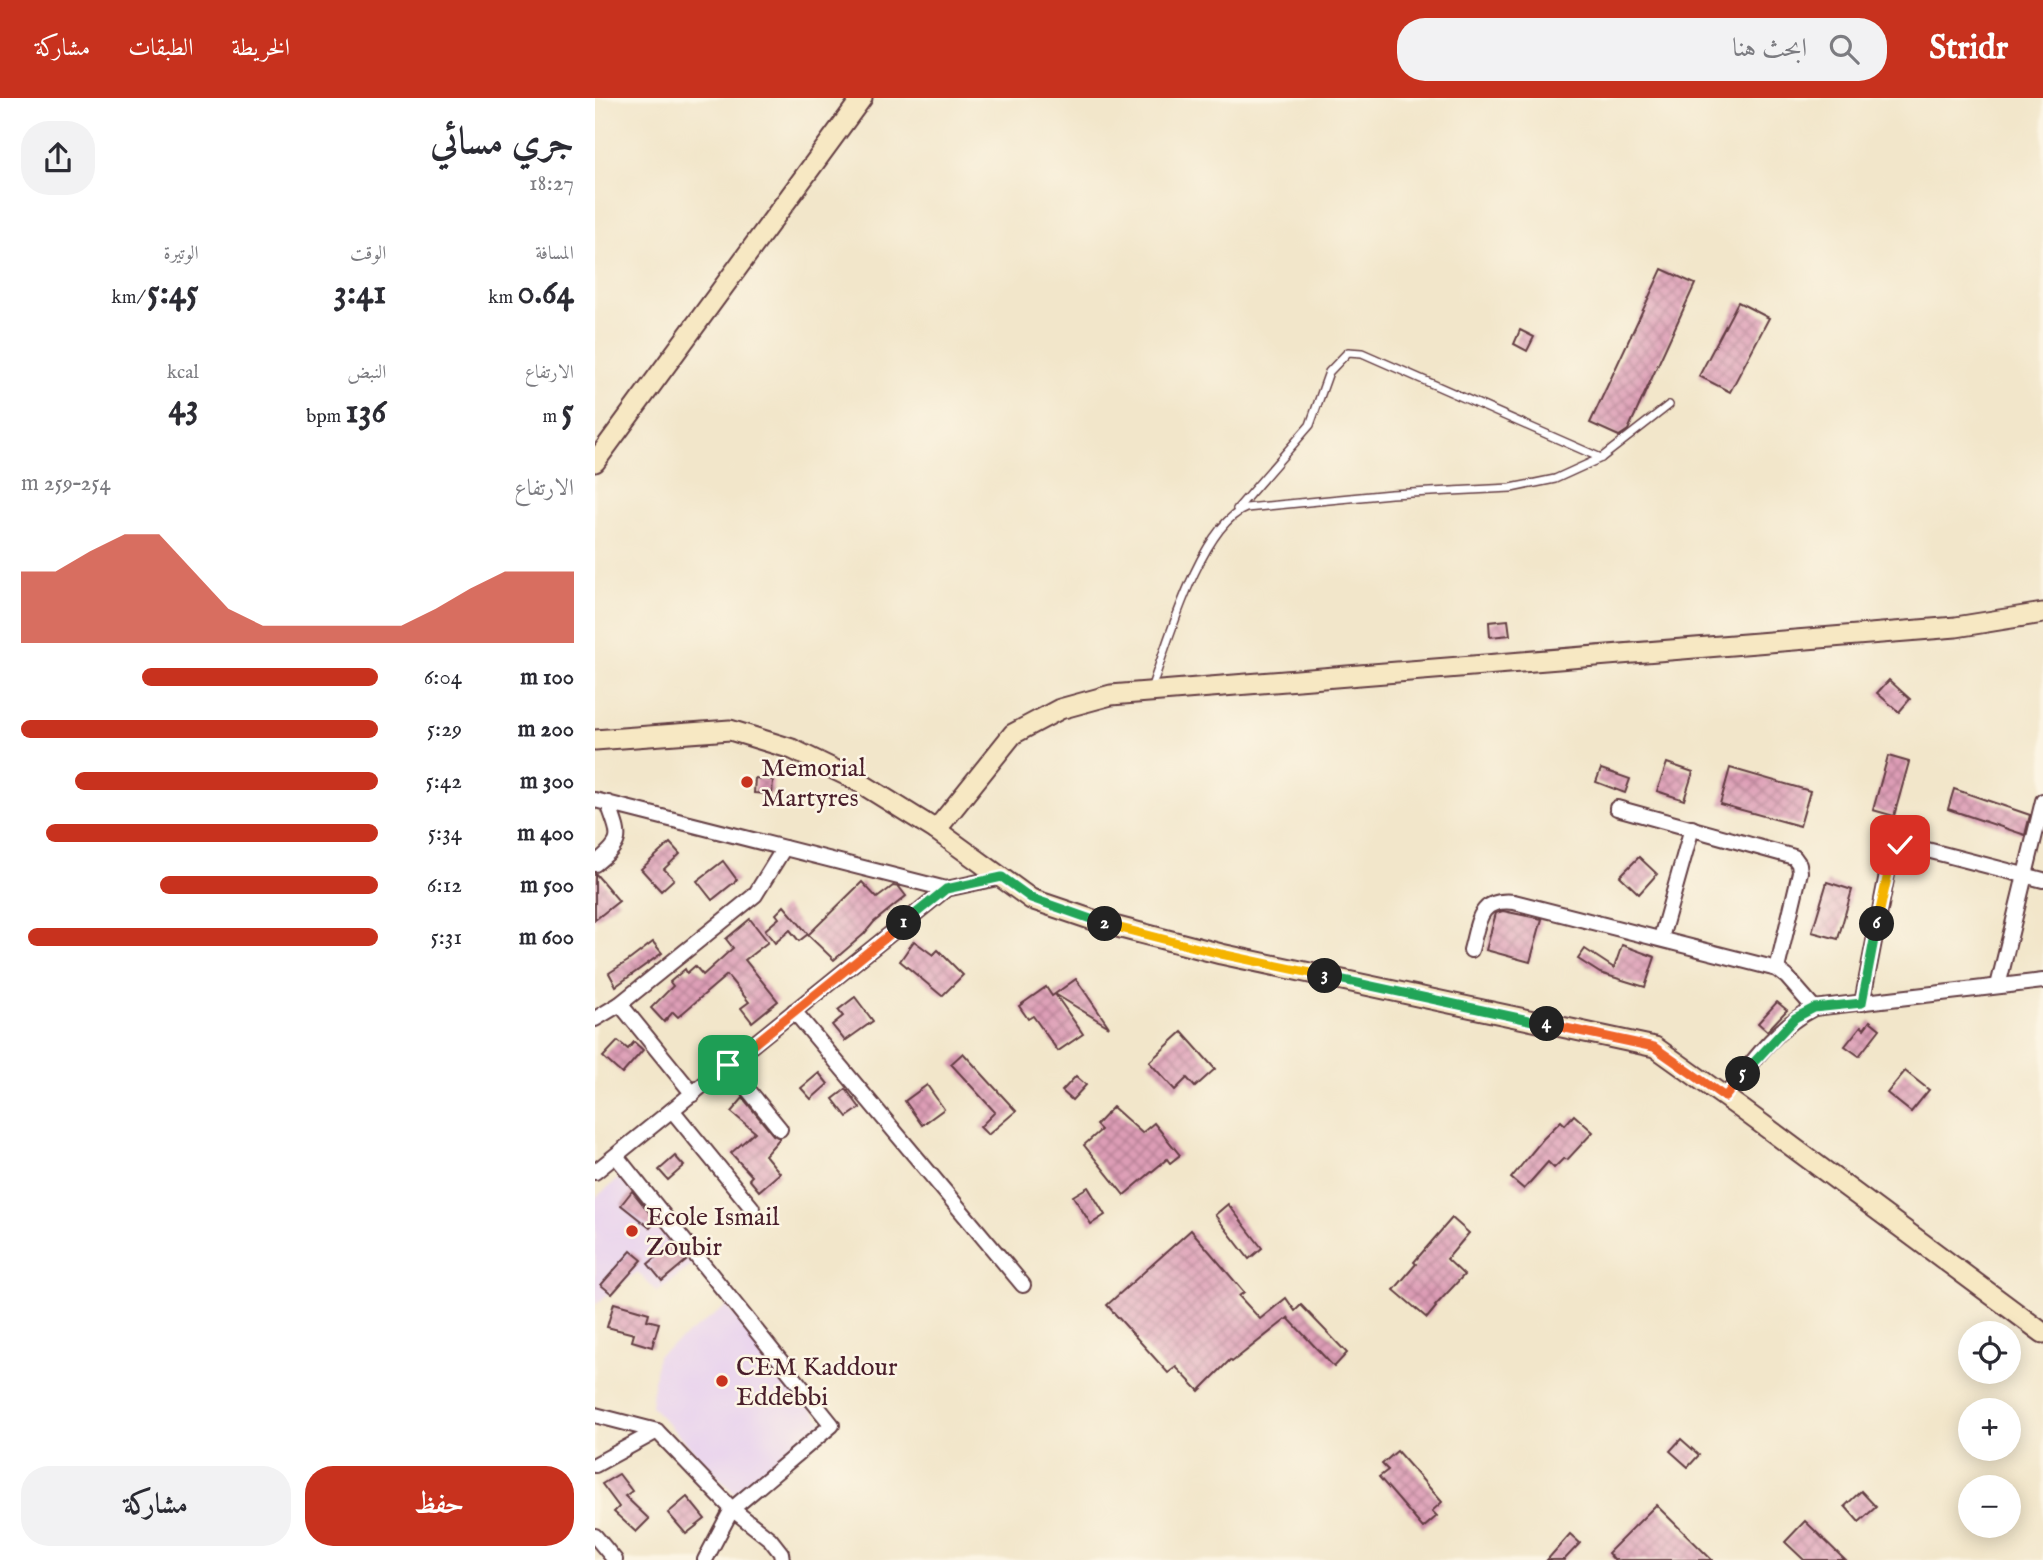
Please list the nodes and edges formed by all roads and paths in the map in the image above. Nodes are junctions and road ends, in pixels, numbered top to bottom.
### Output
1 (862, 98) edge
2 (1669, 405) dead end
3 (1601, 458) junction
4 (595, 462) edge
5 (1234, 513) junction
6 (2043, 613) edge
7 (1150, 692) junction
8 (595, 740) edge
9 (2043, 801) edge
10 (601, 802) edge
11 (1618, 808) dead end
12 (1692, 828) junction
13 (936, 830) junction
14 (784, 848) junction
15 (595, 864) edge
16 (2025, 875) junction
17 (1002, 877) junction
18 (2043, 880) edge
19 (946, 889) junction
20 (1661, 938) junction
21 (1471, 950) dead end
22 (1777, 969) junction
23 (2043, 981) edge
24 (1998, 986) junction
25 (1862, 1003) junction
26 (619, 1004) junction
27 (1814, 1008) junction
28 (794, 1011) junction
29 (595, 1019) edge
30 (728, 1065) junction
31 (693, 1094) junction
32 (1725, 1097) junction
33 (671, 1110) junction
34 (781, 1129) dead end
35 (616, 1156) junction
36 (595, 1172) edge
37 (752, 1208) dead end
38 (1023, 1285) dead end
39 (2043, 1333) edge
40 (595, 1415) edge
41 (657, 1431) junction
42 (595, 1465) edge
43 (732, 1509) junction
44 (595, 1536) edge
45 (615, 1560) edge
46 (705, 1560) edge
47 (782, 1560) edge

1 - 4 main road
2 - 3 lane
3 - 5 lane
3 - 5 lane
5 - 7 lane
6 - 7 main road
7 - 13 main road
8 - 13 main road
9 - 16 street
10 - 14 street
10 - 15 street
11 - 12 street
12 - 20 street
12 - 22 street
13 - 17 main road
14 - 19 street
14 - 26 street
16 - 18 street
16 - 24 street
16 - 25 street
17 - 19 street
17 - 32 main road
19 - 28 street
20 - 21 street
20 - 22 street
22 - 27 street
23 - 24 street
24 - 25 street
25 - 27 street
26 - 29 street
26 - 31 street
27 - 32 street
28 - 30 street
28 - 38 street
30 - 31 street
30 - 34 street
31 - 33 street
32 - 39 main road
33 - 35 street
33 - 37 street
35 - 36 street
35 - 43 street
40 - 41 street
41 - 42 street
41 - 43 street
43 - 46 street
43 - 47 street
44 - 45 street

